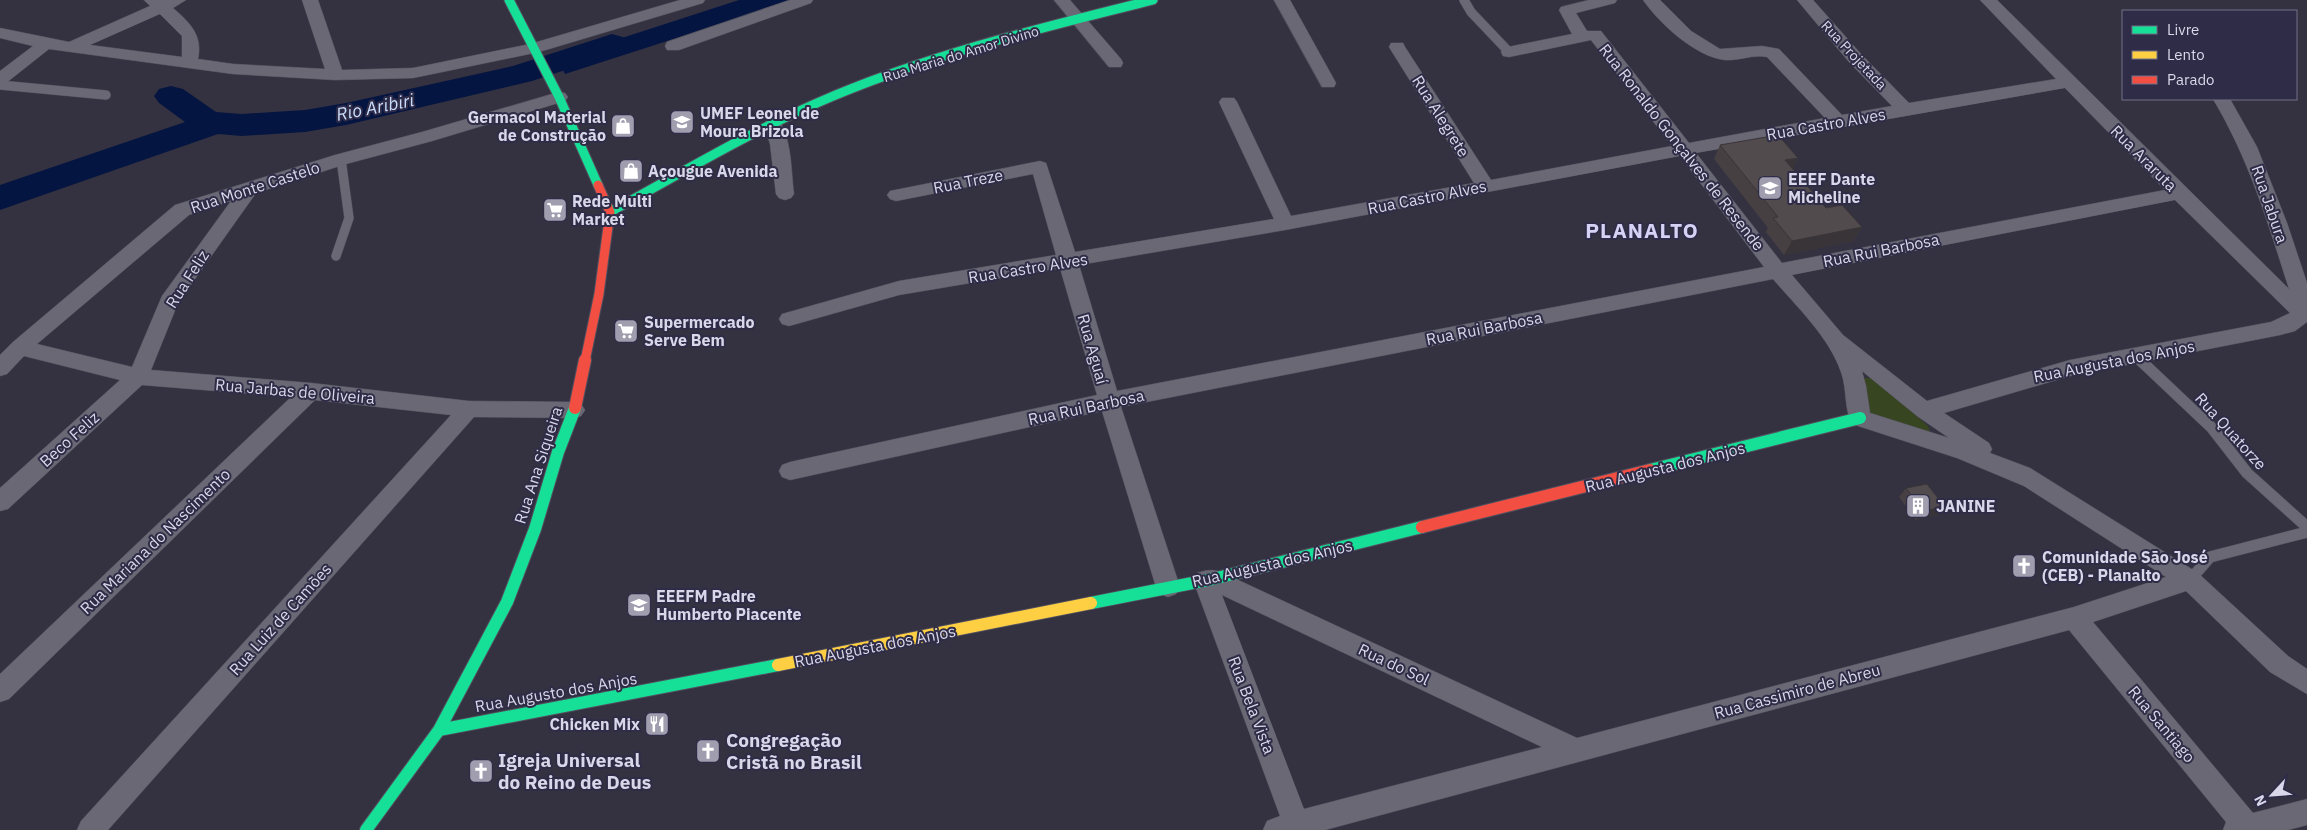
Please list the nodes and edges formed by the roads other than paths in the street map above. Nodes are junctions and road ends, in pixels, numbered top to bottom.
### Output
1 (178, 0) edge
2 (310, 0) edge
3 (509, 0) edge
4 (697, 0) edge
5 (806, 0) edge
6 (1062, 0) edge
7 (1153, 0) edge
8 (1282, 0) edge
9 (1464, 0) edge
10 (1609, 0) edge
11 (1651, 0) edge
12 (1805, 0) edge
13 (1988, 0) edge
14 (156, 4) edge
15 (1078, 18) junction
16 (0, 33) edge
17 (1582, 37) junction
18 (46, 44) junction
19 (673, 46) dead end
20 (71, 47) junction
21 (1397, 47) dead end
22 (1509, 52) joint
23 (536, 54) junction
24 (1115, 63) dead end
25 (188, 64) junction
26 (335, 75) junction
27 (0, 80) edge
28 (2068, 82) junction
29 (1328, 83) dead end
30 (0, 85) edge
31 (106, 95) dead end
32 (559, 97) junction
33 (2223, 100) edge
34 (1228, 102) dead end
35 (1905, 109) junction
36 (1838, 121) junction
37 (773, 124) junction
38 (1683, 150) junction
39 (341, 159) junction
40 (1040, 167) joint
41 (1485, 186) junction
42 (249, 189) junction
43 (2179, 193) junction
44 (785, 194) dead end
45 (896, 196) dead end
46 (610, 212) junction
47 (1285, 224) junction
48 (336, 256) dead end
49 (1068, 262) junction
50 (1777, 270) junction
51 (2302, 313) junction
52 (789, 319) dead end
53 (20, 347) junction
54 (2135, 355) junction
55 (0, 368) edge
56 (1861, 369) junction
57 (138, 377) junction
58 (311, 391) junction
59 (1109, 401) junction
60 (469, 409) junction
61 (574, 410) junction
62 (1924, 410) junction
63 (1860, 418) junction
64 (1948, 427) junction
65 (1928, 440) junction
66 (790, 471) dead end
67 (2034, 481) junction
68 (0, 502) edge
69 (2307, 527) edge
70 (2307, 532) edge
71 (1209, 580) junction
72 (2190, 580) junction
73 (1168, 587) junction
74 (2074, 618) junction
75 (2307, 682) edge
76 (679, 685) joint
77 (0, 691) edge
78 (439, 730) junction
79 (1576, 750) junction
80 (2307, 812) edge
81 (1291, 829) edge
82 (2245, 829) edge
83 (90, 830) edge
84 (366, 830) edge

1 - 14 street
2 - 26 street
3 - 23 street
4 - 23 street
5 - 19 street
6 - 15 street
7 - 15 street, Rua Maria do Amor Divino
8 - 29 street
9 - 22 lane
10 - 17 street
11 - 36 street
12 - 35 street, Rua Projetada
13 - 28 street, Rua Araruta
14 - 20 street
14 - 25 street
15 - 24 street
15 - 37 street, Rua Maria do Amor Divino
16 - 18 street
17 - 22 street, Rua Ronaldo Gonçalves de Resende
17 - 38 street, Rua Ronaldo Gonçalves de Resende
18 - 20 street
18 - 27 street
20 - 25 street
21 - 41 street, Rua Alegrete
23 - 26 street
23 - 32 street
25 - 26 street
28 - 35 street, Rua Castro Alves
28 - 43 street, Rua Araruta
30 - 31 lane
32 - 39 street, Rua Monte Castelo
32 - 46 street
33 - 51 street, Rua Jabura
34 - 47 street
35 - 36 street, Rua Castro Alves
36 - 38 street, Rua Castro Alves
37 - 44 street
37 - 46 street, Rua Maria do Amor Divino
38 - 41 street, Rua Castro Alves
38 - 50 street, Rua Ronaldo Gonçalves de Resende
39 - 42 street, Rua Monte Castelo
39 - 48 lane
40 - 45 street, Rua Treze
40 - 49 street, Rua Aguaí
41 - 47 street, Rua Castro Alves
42 - 53 street, Rua Monte Castelo
42 - 57 street, Rua Feliz
43 - 50 street, Rua Rui Barbosa
43 - 51 street, Rua Araruta
46 - 61 street, Rua Ana Siqueira
47 - 49 street, Rua Castro Alves
49 - 52 street, Rua Castro Alves
49 - 59 street, Rua Aguaí
50 - 56 street, Rua Ronaldo Gonçalves de Resende
50 - 59 street, Rua Rui Barbosa
51 - 54 street, Rua Augusta dos Anjos
53 - 55 street, Rua Monte Castelo
53 - 57 street, Rua Jarbas de Oliveira
54 - 62 street, Rua Augusta dos Anjos
54 - 69 lane, Rua Quatorze
56 - 62 street, Rua Ronaldo Gonçalves de Resende
56 - 63 street
57 - 58 street, Rua Jarbas de Oliveira
57 - 68 street, Beco Feliz
58 - 60 street, Rua Jarbas de Oliveira
58 - 77 street, Rua Mariana do Nascimento
59 - 66 street, Rua Rui Barbosa
59 - 73 street, Rua Aguaí
60 - 61 street, Rua Jarbas de Oliveira
60 - 83 street, Rua Luiz de Camões
61 - 78 street, Rua Ana Siqueira
62 - 64 street, Rua Ronaldo Gonçalves de Resende
63 - 65 street, Rua Ronaldo Gonçalves de Resende
63 - 71 street, Rua Augusta dos Anjos
64 - 65 street
64 - 67 street, Rua Ronaldo Gonçalves de Resende
65 - 67 street, Rua Ronaldo Gonçalves de Resende
67 - 72 street, Rua Ronaldo Gonçalves de Resende
70 - 72 lane
71 - 73 street, Rua Augusta dos Anjos
71 - 79 street, Rua do Sol
71 - 81 street, Rua Bela Vista
72 - 74 street, Rua Cassimiro de Abreu
72 - 75 street, Rua Ronaldo Gonçalves de Resende
73 - 76 street, Rua Augusta dos Anjos
74 - 79 street, Rua Cassimiro de Abreu
74 - 82 street, Rua Santiago
76 - 78 street, Rua Augusto dos Anjos
78 - 84 street, Rua Ana Siqueira
79 - 81 street, Rua Cassimiro de Abreu
80 - 82 street

